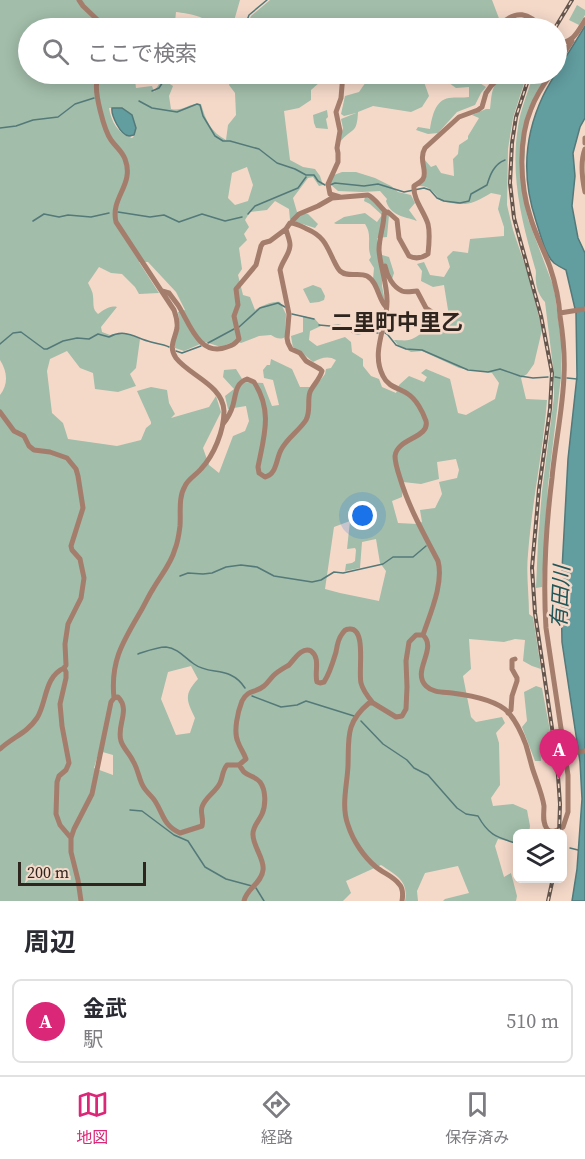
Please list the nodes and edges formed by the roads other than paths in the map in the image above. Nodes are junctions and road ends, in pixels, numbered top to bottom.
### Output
1 (80, 0) edge
2 (95, 18) edge
3 (508, 18) edge
4 (531, 18) edge
5 (585, 20) edge
6 (573, 38) junction
7 (567, 41) edge
8 (567, 48) edge
9 (97, 84) edge
10 (342, 84) edge
11 (492, 84) edge
12 (544, 84) edge
13 (585, 138) edge
14 (585, 143) edge
15 (585, 149) edge
16 (585, 192) edge
17 (339, 197) junction
18 (386, 212) junction
19 (292, 223) junction
20 (286, 229) junction
21 (381, 260) junction
22 (162, 291) junction
23 (386, 308) junction
24 (585, 309) edge
25 (432, 312) dead end
26 (560, 313) junction
27 (0, 412) edge
28 (222, 425) junction
29 (423, 635) junction
30 (515, 659) dead end
31 (64, 668) junction
32 (114, 698) junction
33 (373, 703) junction
34 (508, 712) junction
35 (0, 749) edge
36 (585, 751) edge
37 (565, 754) junction
38 (239, 765) junction
39 (71, 838) junction
40 (81, 901) edge
41 (244, 901) edge
42 (402, 901) edge

1 - 2 street
3 - 4 street
5 - 6 street
6 - 7 street
6 - 8 street
9 - 22 street
10 - 17 street
11 - 18 street
12 - 26 street
13 - 14 street
15 - 16 street
17 - 18 street
17 - 19 street
18 - 21 street
19 - 20 street
19 - 23 street
20 - 22 street
20 - 28 street
21 - 23 street
21 - 25 street
22 - 28 street
23 - 29 street
24 - 26 street
26 - 37 street
27 - 31 street
28 - 32 street
29 - 33 street
29 - 34 street
30 - 34 street
31 - 35 street
31 - 39 street
32 - 38 street
32 - 39 street
33 - 38 street
33 - 42 street
34 - 37 street
36 - 37 street
38 - 41 street
39 - 40 street

